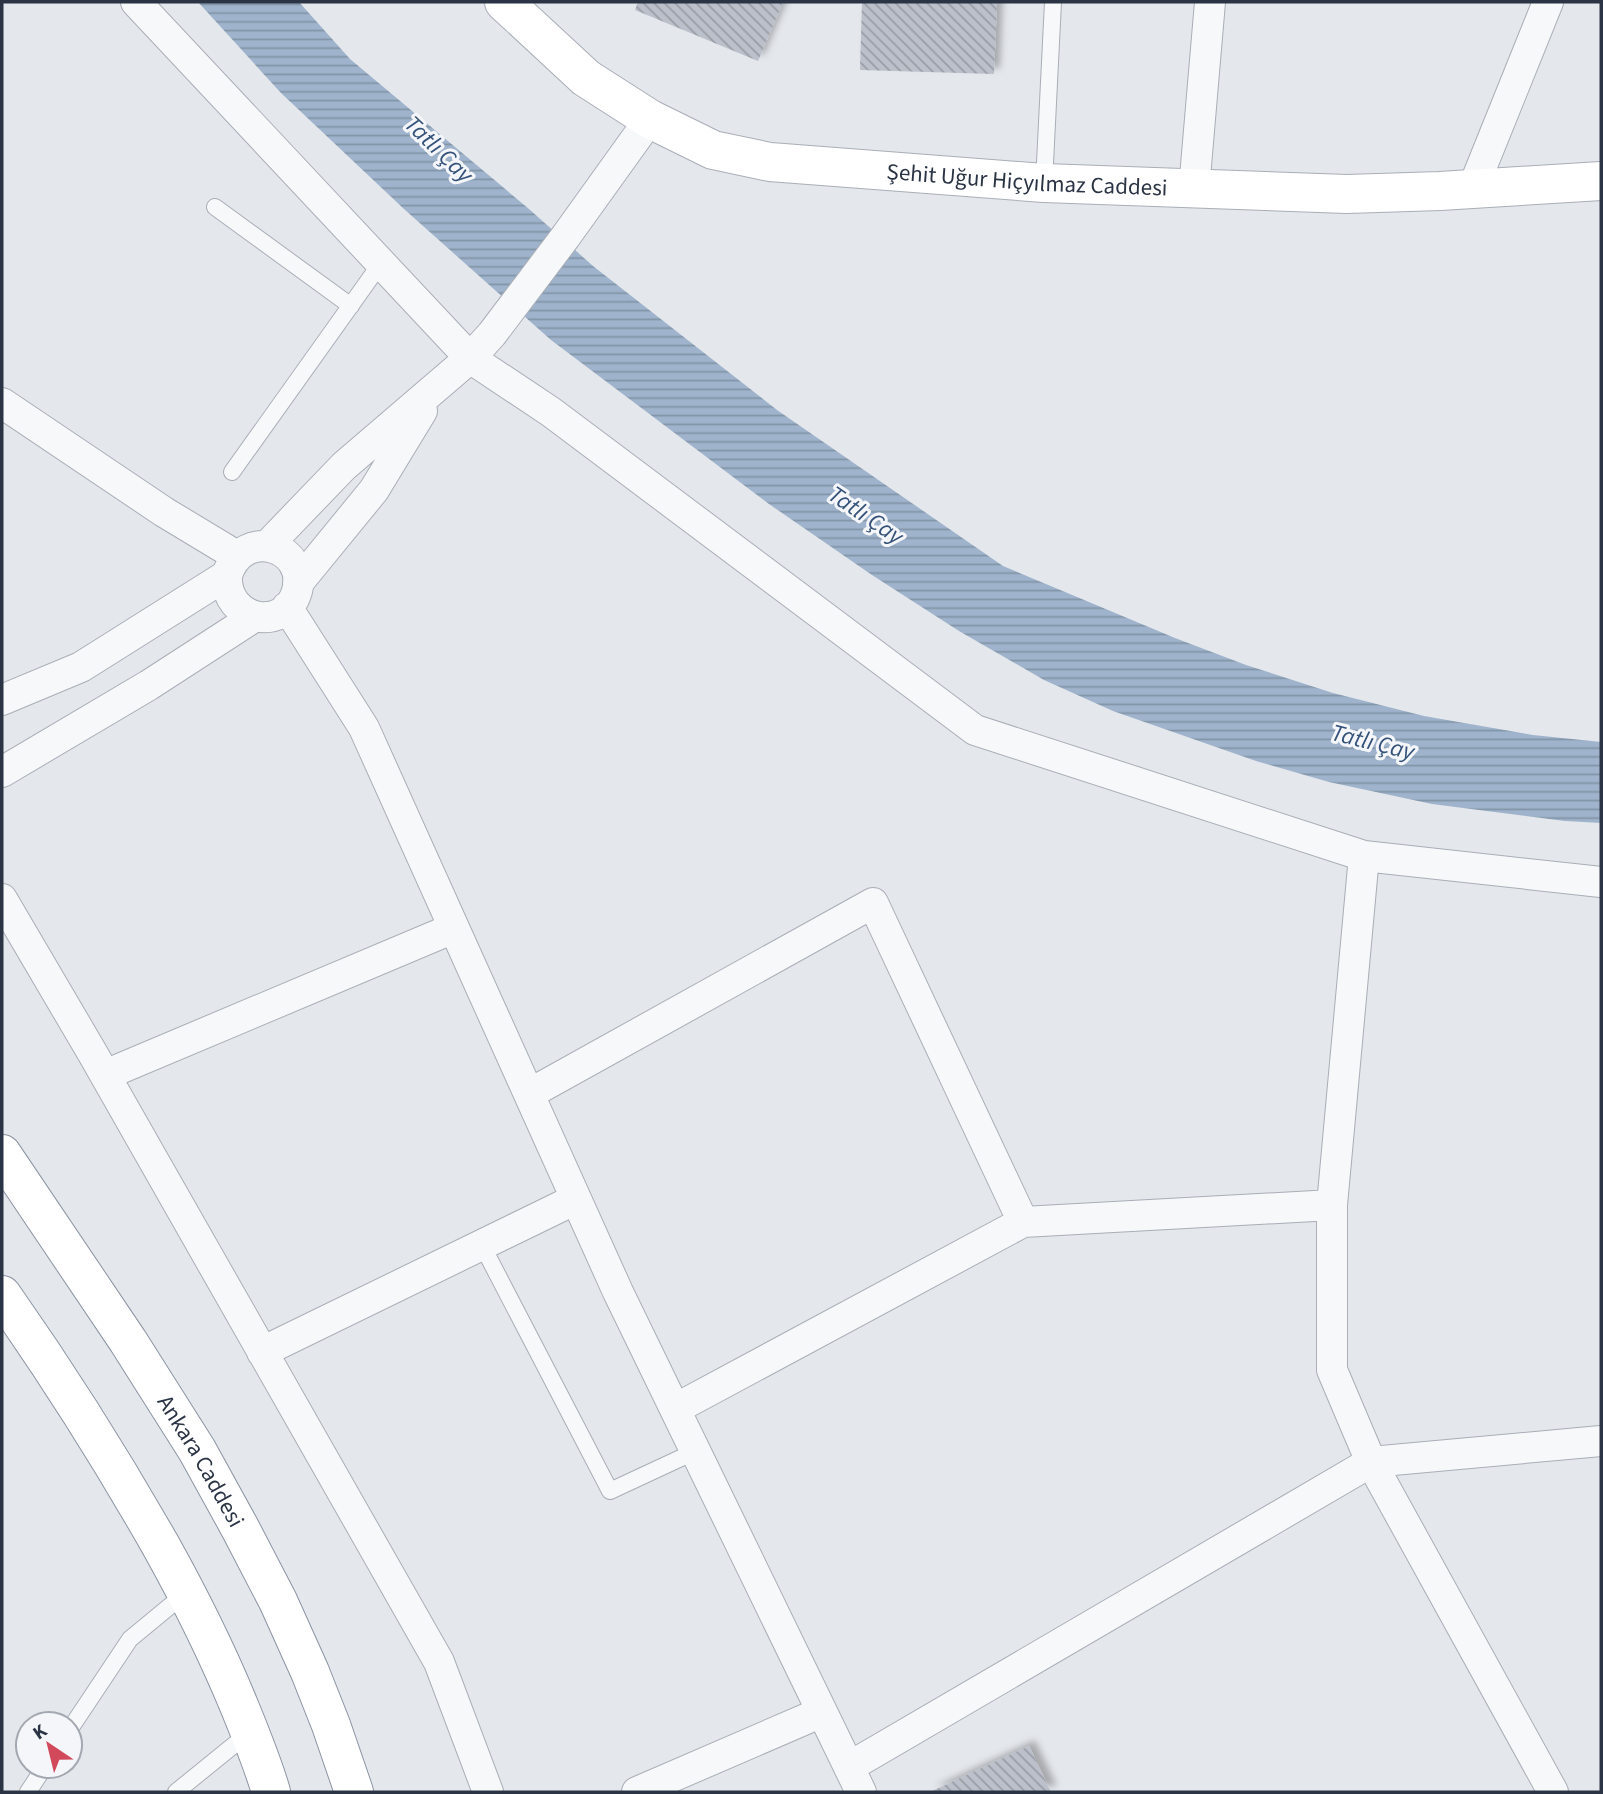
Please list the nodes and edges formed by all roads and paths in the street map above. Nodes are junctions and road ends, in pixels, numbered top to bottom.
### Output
1 (136, 2) edge
2 (503, 2) edge
3 (1053, 2) edge
4 (1210, 2) edge
5 (1548, 2) edge
6 (650, 119) junction
7 (1601, 181) edge
8 (1044, 183) junction
9 (1474, 188) junction
10 (1194, 189) junction
11 (215, 207) dead end
12 (381, 263) junction
13 (351, 306) junction
14 (470, 358) junction
15 (434, 390) junction
16 (2, 403) edge
17 (232, 472) dead end
18 (267, 546) junction
19 (231, 567) junction
20 (293, 595) junction
21 (254, 617) junction
22 (2, 700) edge
23 (2, 772) edge
24 (1364, 856) junction
25 (1601, 882) edge
26 (2, 899) edge
27 (454, 928) junction
28 (105, 1075) junction
29 (529, 1094) junction
30 (2, 1154) edge
31 (576, 1199) junction
32 (1332, 1205) junction
33 (1023, 1222) junction
34 (482, 1245) junction
35 (2, 1295) edge
36 (262, 1352) junction
37 (675, 1409) junction
38 (1601, 1441) edge
39 (696, 1451) junction
40 (1371, 1462) junction
41 (187, 1592) junction
42 (83, 1710) edge
43 (822, 1712) junction
44 (250, 1732) junction
45 (855, 1780) edge
46 (176, 1792) edge
47 (271, 1792) edge
48 (354, 1792) edge
49 (488, 1792) edge
50 (637, 1792) edge
51 (1553, 1792) edge

1 - 12 street
2 - 6 main road, Şehit Uğur Hiçyılmaz Caddesi
3 - 8 lane
4 - 10 street
5 - 9 street
6 - 8 main road, Şehit Uğur Hiçyılmaz Caddesi
6 - 14 street
7 - 9 main road, Şehit Uğur Hiçyılmaz Caddesi
8 - 10 main road, Şehit Uğur Hiçyılmaz Caddesi
9 - 10 main road, Şehit Uğur Hiçyılmaz Caddesi
11 - 13 lane
12 - 13 lane
12 - 14 street
13 - 17 lane
14 - 15 street
14 - 24 street
15 - 18 street
15 - 20 street
16 - 19 street
18 - 19 street
18 - 20 street
19 - 21 street
19 - 22 street
20 - 21 street
20 - 27 street
21 - 23 street
24 - 25 street
24 - 32 street
26 - 28 street
27 - 28 street
27 - 29 street
28 - 36 street
29 - 31 street
29 - 33 street
30 - 48 main road, Ankara Caddesi
31 - 34 street
31 - 37 street
32 - 33 street
32 - 40 street
33 - 37 street
34 - 36 street
34 - 39 lane
35 - 41 main road
36 - 49 street
37 - 39 street
38 - 40 street
39 - 43 street
40 - 45 street
40 - 51 street
41 - 42 lane
41 - 44 main road
43 - 45 street
43 - 50 street
44 - 46 lane
44 - 47 main road

